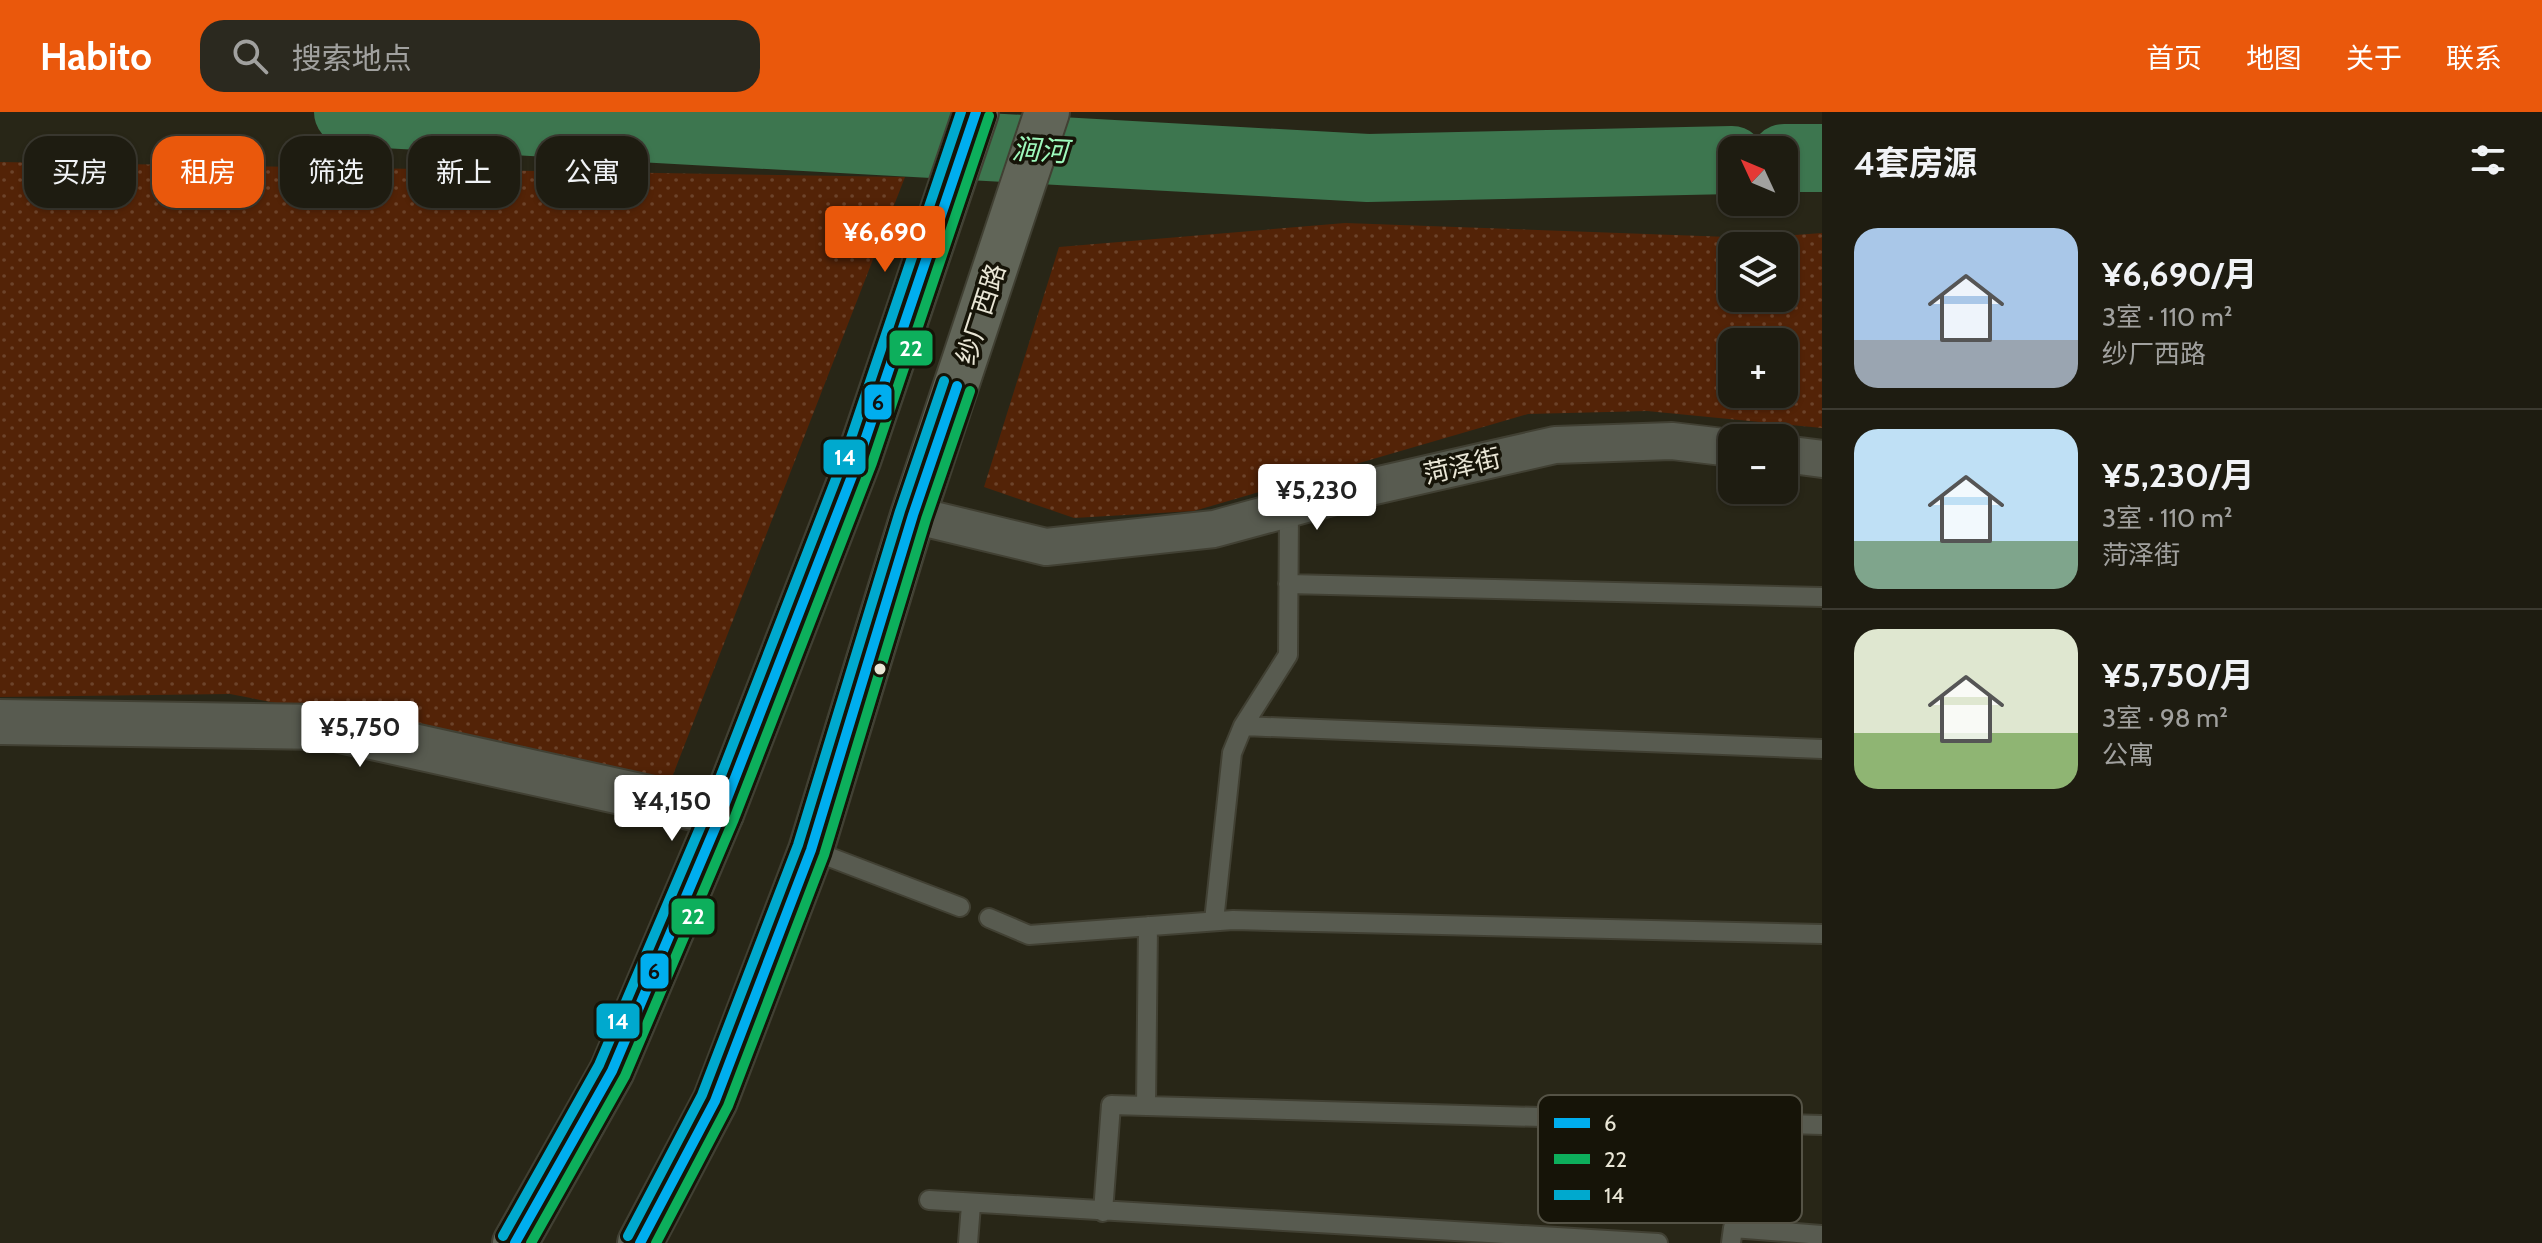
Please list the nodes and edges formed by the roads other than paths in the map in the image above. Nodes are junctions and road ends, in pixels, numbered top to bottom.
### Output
1 (976, 112) edge
2 (1047, 112) edge
3 (1718, 446) edge
4 (1798, 456) edge
5 (1822, 459) edge
6 (919, 499) junction
7 (1289, 509) junction
8 (1288, 584) junction
9 (1822, 597) edge
10 (0, 722) edge
11 (1243, 726) junction
12 (1822, 749) edge
13 (721, 814) junction
14 (811, 850) junction
15 (960, 907) dead end
16 (989, 918) dead end
17 (1214, 921) junction
18 (1148, 926) junction
19 (1822, 934) edge
20 (1146, 1106) junction
21 (1538, 1117) edge
22 (1802, 1124) edge
23 (1822, 1125) edge
24 (929, 1200) dead end
25 (971, 1205) junction
26 (1103, 1212) junction
27 (1822, 1235) edge
28 (515, 1243) edge
29 (640, 1243) edge
30 (968, 1243) edge
31 (1658, 1243) edge
32 (1731, 1243) edge

1 - 13 main road
2 - 6 main road, 纱厂西路
3 - 7 street, 菏泽街
4 - 5 street
6 - 7 street, 菏泽街
6 - 14 main road, 纱厂西路
7 - 8 lane
8 - 9 lane
8 - 11 lane
10 - 13 street
11 - 12 lane
11 - 17 lane
13 - 28 main road
14 - 15 lane
14 - 29 main road, 纱厂西路
16 - 18 lane
17 - 18 lane
17 - 19 lane
18 - 20 lane
20 - 21 lane
20 - 26 lane
22 - 23 lane
24 - 25 lane
25 - 26 lane
25 - 30 lane
26 - 31 lane
27 - 32 lane

